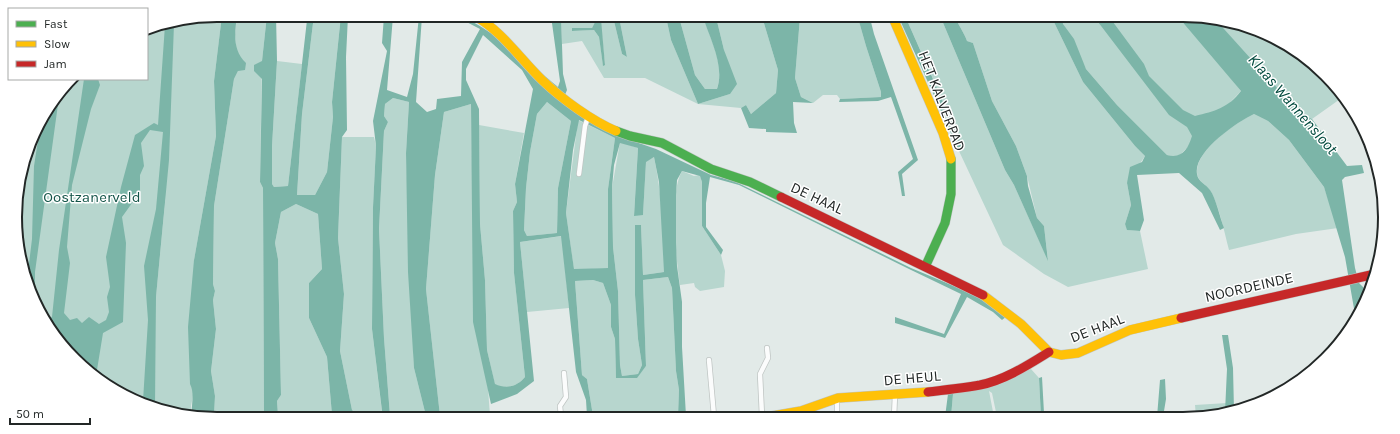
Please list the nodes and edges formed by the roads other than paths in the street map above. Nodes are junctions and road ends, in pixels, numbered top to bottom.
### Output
1 (485, 22) edge
2 (895, 22) edge
3 (588, 117) junction
4 (579, 174) dead end
5 (926, 265) junction
6 (1369, 275) edge
7 (1157, 322) joint
8 (767, 348) dead end
9 (1049, 352) junction
10 (709, 360) dead end
11 (564, 373) dead end
12 (895, 395) junction
13 (838, 398) junction
14 (561, 412) edge
15 (714, 412) edge
16 (762, 412) edge
17 (795, 412) edge
18 (837, 412) edge
19 (894, 412) edge

1 - 3 street, DE HAAL
2 - 5 street, HET KALVERPAD
3 - 4 lane
3 - 5 street, DE HAAL
5 - 9 street, DE HAAL
6 - 7 street, NOORDEINDE
7 - 9 street, DE HAAL
8 - 16 lane
9 - 12 street, DE HEUL
10 - 15 lane
11 - 14 lane
12 - 13 street, DE HEUL
12 - 19 lane
13 - 17 street, DE HEUL
13 - 18 lane

